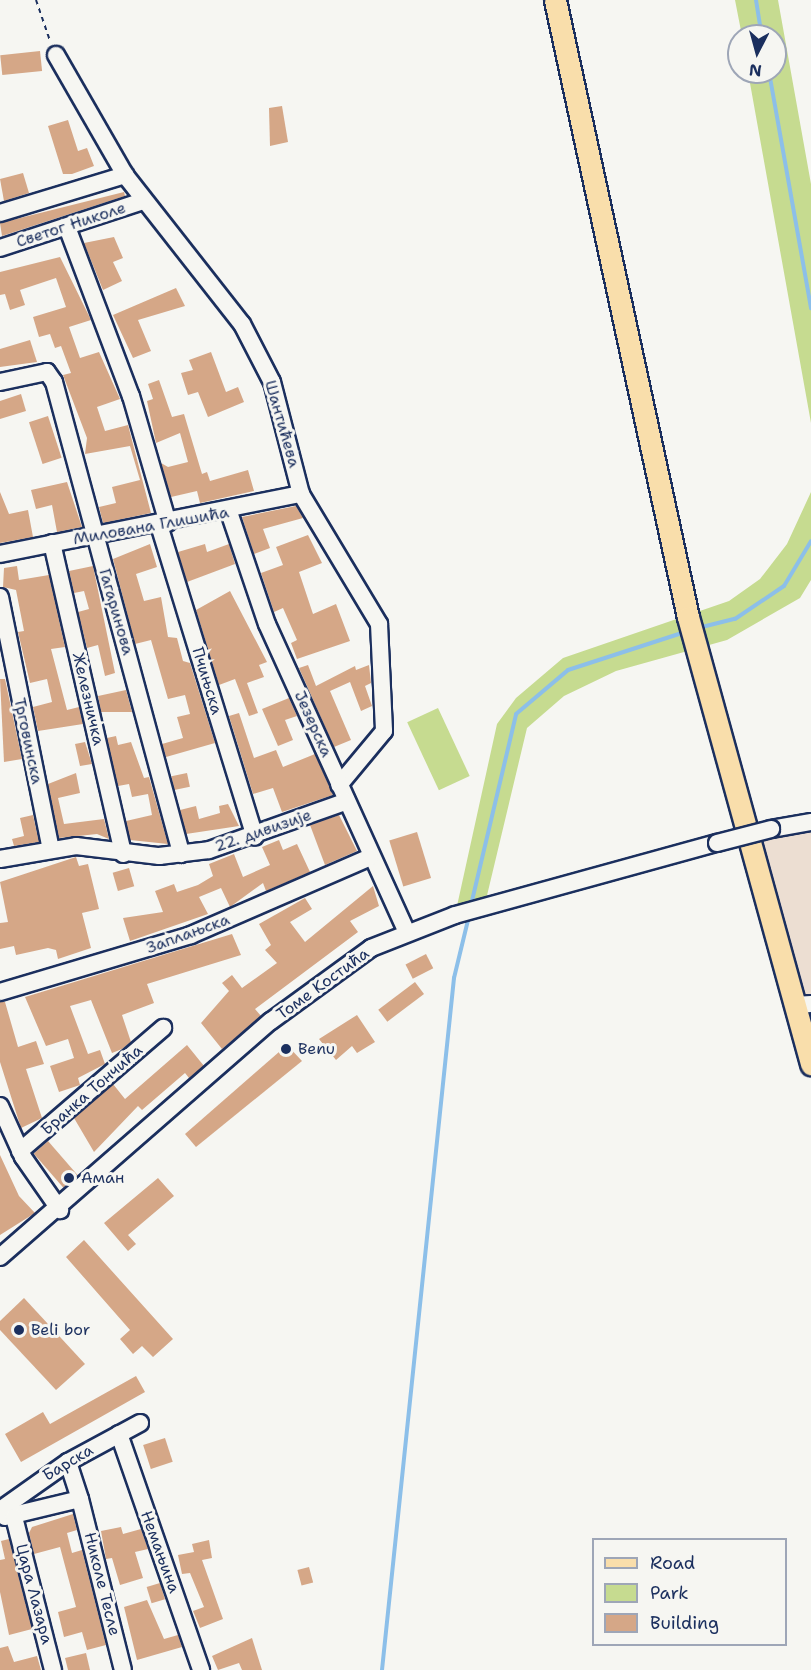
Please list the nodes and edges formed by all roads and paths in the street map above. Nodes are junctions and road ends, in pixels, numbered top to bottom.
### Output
1 (36, 0) edge
2 (555, 0) edge
3 (56, 54) joint
4 (125, 176) junction
5 (143, 201) junction
6 (0, 213) edge
7 (68, 227) junction
8 (0, 248) edge
9 (0, 382) edge
10 (302, 494) junction
11 (229, 512) junction
12 (164, 524) junction
13 (95, 536) junction
14 (52, 543) junction
15 (0, 554) edge
16 (0, 597) edge
17 (339, 785) junction
18 (346, 801) junction
19 (811, 822) edge
20 (255, 837) junction
21 (51, 850) junction
22 (123, 854) junction
23 (181, 854) junction
24 (370, 857) junction
25 (0, 859) edge
26 (407, 932) junction
27 (0, 992) edge
28 (803, 1005) edge
29 (163, 1028) dead end
30 (811, 1064) edge
31 (0, 1106) edge
32 (20, 1151) junction
33 (60, 1210) junction
34 (0, 1257) edge
35 (140, 1423) dead end
36 (119, 1434) junction
37 (68, 1462) junction
38 (80, 1499) junction
39 (5, 1514) edge
40 (53, 1670) edge
41 (123, 1670) edge
42 (201, 1670) edge

1 - 3 path
2 - 28 main road
3 - 4 street, Шантићева
4 - 5 street, Шантићева
4 - 6 street
5 - 7 street, Светог Николе
5 - 10 street, Шантићева
7 - 8 street, Светог Николе
7 - 12 street, Пчињска
9 - 13 street, Гагаринова
10 - 11 street, Милована Глишића
10 - 17 street, Шантићева
11 - 12 street, Милована Глишића
11 - 17 street, Језерска
12 - 13 street, Милована Глишића
12 - 20 street, Пчињска
13 - 14 street, Милована Глишића
13 - 23 street, Гагаринова
14 - 15 street, Милована Глишића
14 - 22 street, Железничка
16 - 21 street, Трговинска
17 - 18 street, Језерска
18 - 20 street, 22. дивизије
18 - 24 street, Језерска
19 - 26 street, Томе Костића, bridge
20 - 23 street, 22. дивизије
21 - 22 street, 22. дивизије
21 - 25 street, 22. дивизије
22 - 23 street, 22. дивизије
24 - 26 street, Језерска
24 - 27 street, Заплањска
26 - 33 street, Томе Костића
28 - 30 main road
29 - 32 street, Бранка Тончића
31 - 32 street
32 - 33 street
33 - 34 street, Томе Костића
35 - 36 street, Барска
36 - 37 street, Барска
36 - 42 street, Немањина
37 - 38 street, Николе Тесле
37 - 39 street, Барска
38 - 39 street
38 - 41 street, Николе Тесле
39 - 40 street, Цара Лазара

